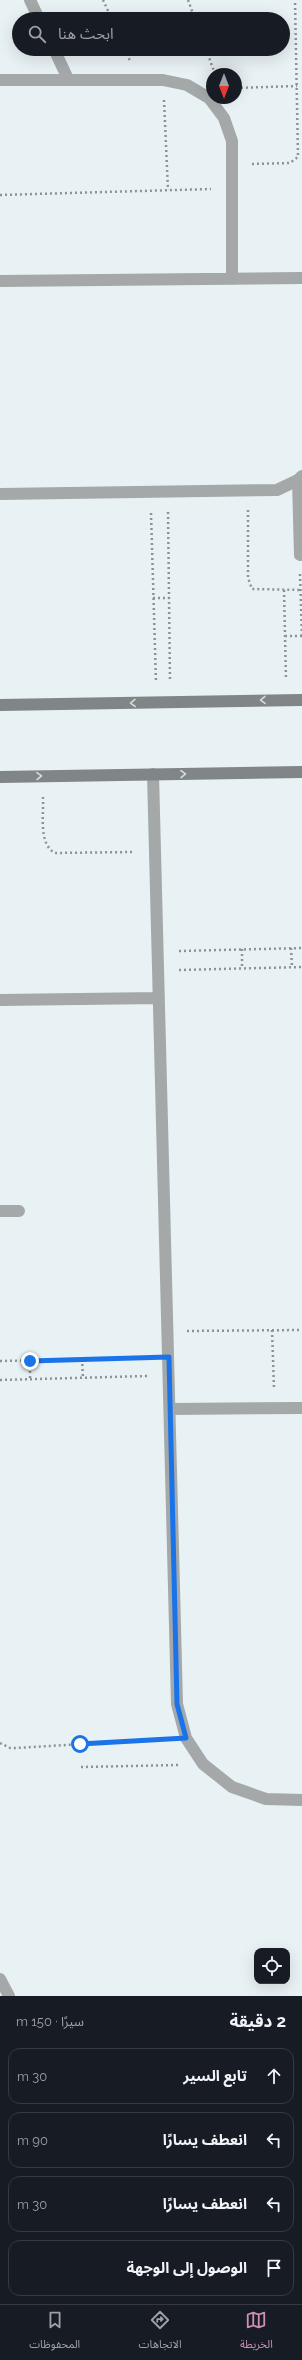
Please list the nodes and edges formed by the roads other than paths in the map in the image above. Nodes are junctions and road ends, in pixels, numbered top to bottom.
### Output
1 (30, 0) edge
2 (36, 12) edge
3 (57, 56) edge
4 (68, 79) junction
5 (0, 80) edge
6 (302, 278) edge
7 (232, 279) junction
8 (0, 281) edge
9 (300, 478) edge
10 (0, 494) edge
11 (300, 555) road end
12 (302, 700) edge
13 (0, 705) edge
14 (302, 772) edge
15 (153, 774) junction
16 (0, 777) edge
17 (159, 998) junction
18 (0, 1000) edge
19 (0, 1211) edge
20 (19, 1211) dead end
21 (302, 1408) edge
22 (170, 1409) junction
23 (302, 1800) edge
24 (0, 1979) edge
25 (9, 1996) edge

1 - 2 street
3 - 4 street
4 - 5 street
4 - 7 street
6 - 7 street
7 - 8 street
9 - 10 street
9 - 11 street
12 -> 13 street
15 -> 14 street
16 -> 15 street
15 - 17 street
17 - 18 street
17 - 22 street
19 - 20 street
21 - 22 street
22 - 23 street
24 - 25 street

